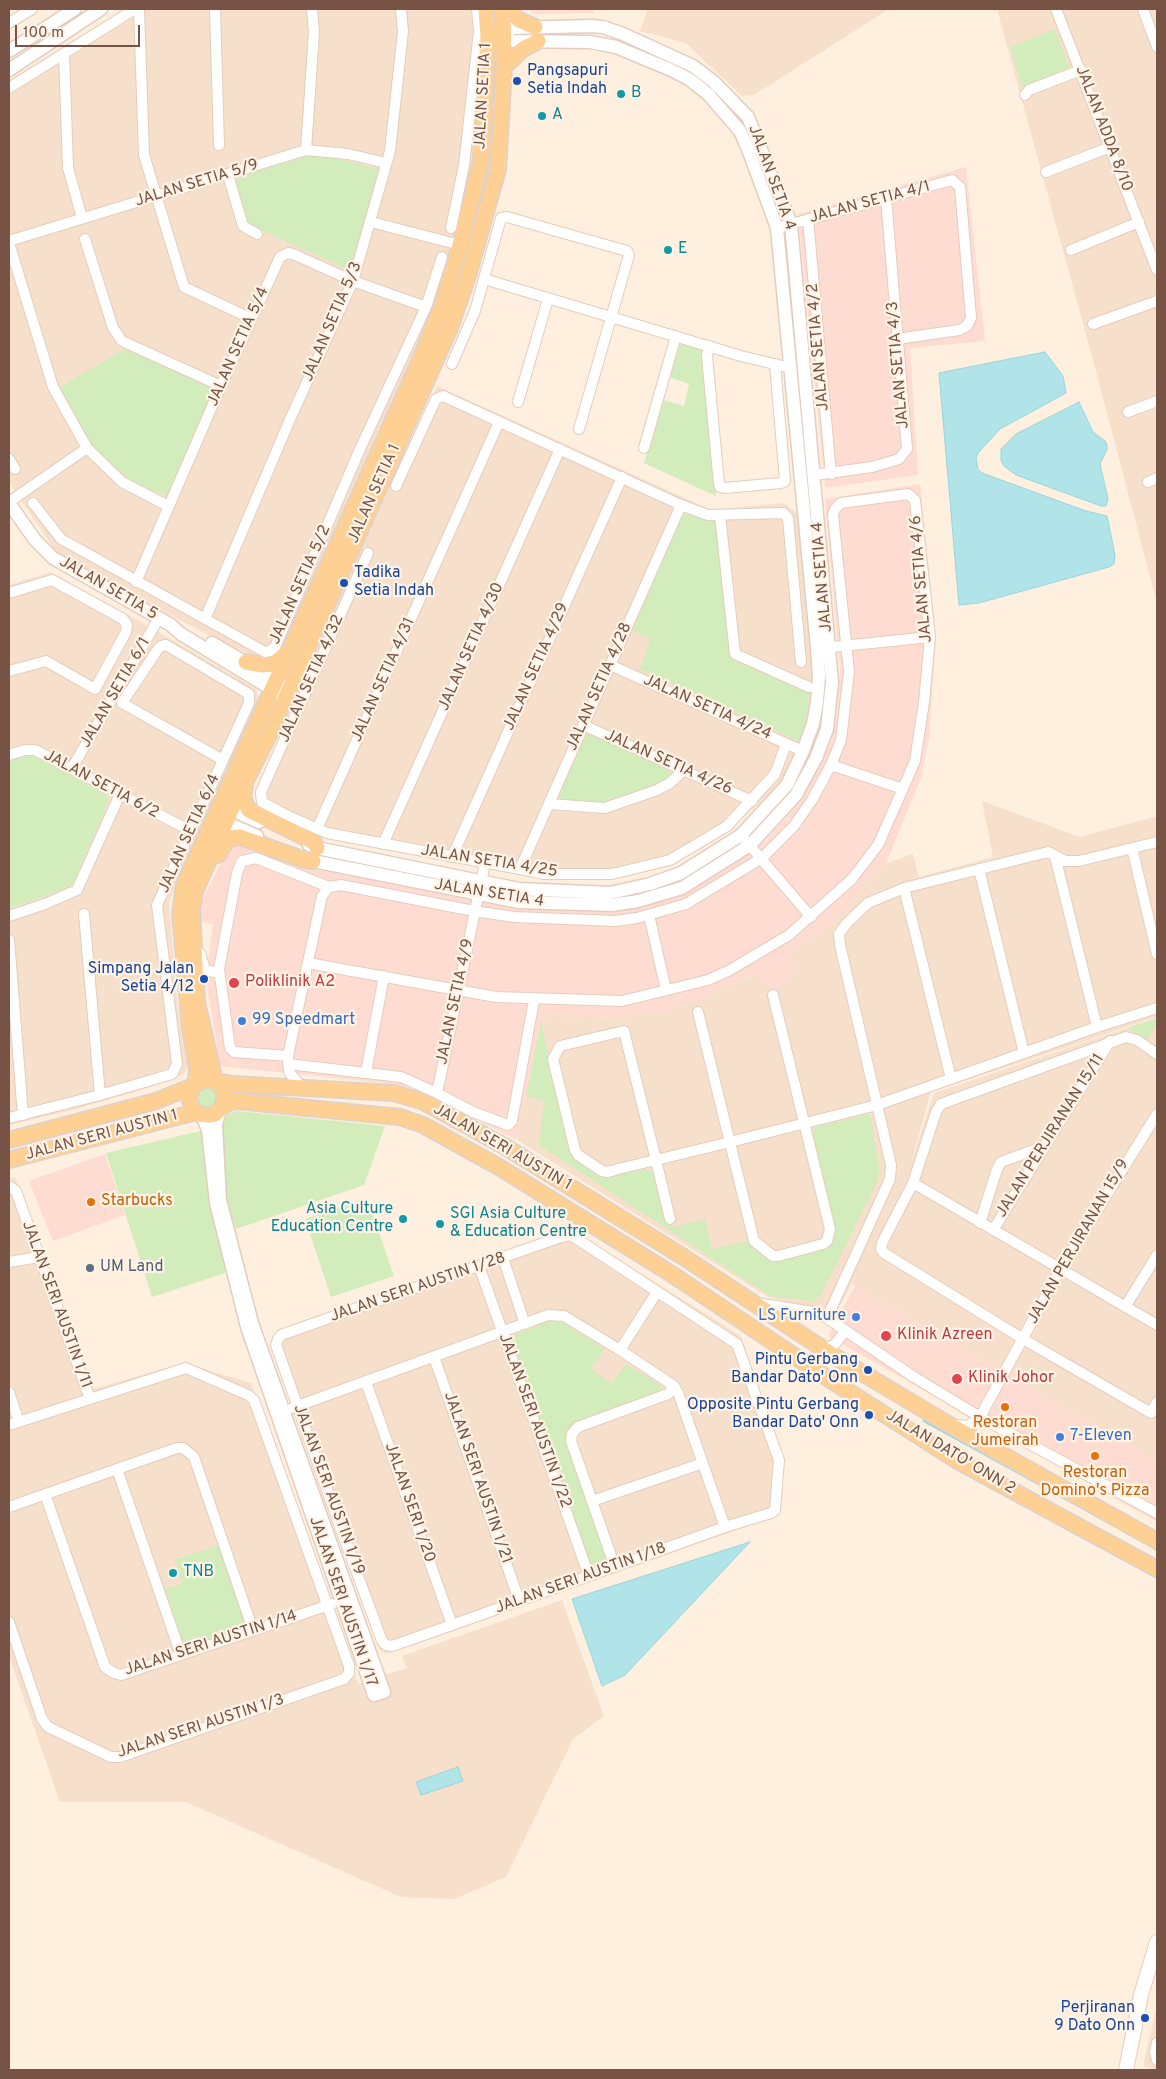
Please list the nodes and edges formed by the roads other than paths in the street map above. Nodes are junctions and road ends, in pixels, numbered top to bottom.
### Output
1 (32, 9) edge
2 (75, 9) edge
3 (101, 9) edge
4 (135, 9) edge
5 (139, 9) edge
6 (215, 9) edge
7 (312, 9) edge
8 (400, 9) edge
9 (477, 9) edge
10 (486, 9) edge
11 (495, 9) edge
12 (503, 9) edge
13 (508, 9) edge
14 (1056, 9) edge
15 (1142, 9) edge
16 (9, 23) edge
17 (504, 33) junction
18 (536, 34) junction
19 (1157, 47) edge
20 (9, 51) edge
21 (64, 54) junction
22 (504, 67) junction
23 (9, 70) edge
24 (1081, 70) junction
25 (9, 88) edge
26 (1025, 95) dead end
27 (483, 113) junction
28 (219, 144) dead end
29 (1110, 147) junction
30 (306, 150) junction
31 (386, 163) junction
32 (1046, 172) dead end
33 (228, 175) junction
34 (155, 196) junction
35 (886, 198) junction
36 (82, 218) junction
37 (484, 218) junction
38 (808, 219) junction
39 (371, 222) junction
40 (1139, 222) junction
41 (791, 224) junction
42 (451, 228) dead end
43 (778, 228) junction
44 (257, 234) dead end
45 (85, 239) dead end
46 (9, 242) edge
47 (460, 245) junction
48 (1153, 247) edge
49 (1071, 250) dead end
50 (442, 257) dead end
51 (1157, 270) edge
52 (468, 276) junction
53 (484, 279) junction
54 (353, 281) junction
55 (548, 299) junction
56 (1157, 300) edge
57 (426, 307) junction
58 (610, 316) junction
59 (252, 319) junction
60 (1093, 324) dead end
61 (676, 336) junction
62 (896, 340) junction
63 (709, 346) junction
64 (452, 364) dead end
65 (775, 364) junction
66 (791, 368) junction
67 (221, 386) junction
68 (1157, 401) edge
69 (518, 402) dead end
70 (1128, 412) dead end
71 (499, 422) junction
72 (579, 429) dead end
73 (87, 448) junction
74 (644, 448) dead end
75 (560, 449) junction
76 (9, 459) edge
77 (15, 469) dead end
78 (832, 474) junction
79 (814, 475) junction
80 (622, 477) junction
81 (396, 486) dead end
82 (9, 503) edge
83 (33, 503) dead end
84 (681, 505) junction
85 (168, 506) junction
86 (720, 515) junction
87 (368, 553) dead end
88 (136, 582) junction
89 (9, 594) edge
90 (159, 618) junction
91 (205, 619) junction
92 (172, 625) junction
93 (930, 637) junction
94 (847, 646) junction
95 (823, 648) junction
96 (289, 651) junction
97 (246, 662) junction
98 (802, 662) dead end
99 (610, 665) junction
100 (9, 671) edge
101 (809, 687) dead end
102 (280, 689) junction
103 (583, 725) junction
104 (269, 735) junction
105 (786, 744) junction
106 (803, 751) junction
107 (9, 755) edge
108 (223, 760) junction
109 (831, 765) junction
110 (72, 768) junction
111 (684, 770) junction
112 (903, 789) junction
113 (120, 794) junction
114 (752, 801) junction
115 (549, 804) junction
116 (265, 805) joint
117 (223, 814) junction
118 (317, 829) junction
119 (192, 832) junction
120 (745, 840) junction
121 (1157, 842) edge
122 (383, 844) junction
123 (1132, 848) junction
124 (315, 855) junction
125 (1056, 856) junction
126 (452, 857) junction
127 (762, 858) junction
128 (485, 863) junction
129 (520, 869) junction
130 (979, 869) junction
131 (329, 887) junction
132 (479, 888) junction
133 (904, 888) junction
134 (194, 892) junction
135 (474, 911) junction
136 (84, 914) dead end
137 (649, 915) junction
138 (9, 916) edge
139 (811, 917) junction
140 (192, 921) junction
141 (9, 940) edge
142 (1157, 954) edge
143 (308, 963) junction
144 (220, 973) junction
145 (384, 976) junction
146 (458, 990) junction
147 (666, 990) junction
148 (773, 995) dead end
149 (534, 1000) junction
150 (1157, 1008) edge
151 (698, 1012) dead end
152 (1097, 1027) junction
153 (1110, 1041) junction
154 (1024, 1052) junction
155 (1157, 1054) edge
156 (288, 1064) junction
157 (366, 1072) junction
158 (951, 1079) junction
159 (215, 1081) junction
160 (194, 1084) junction
161 (302, 1088) junction
162 (437, 1093) junction
163 (100, 1095) junction
164 (877, 1105) junction
165 (221, 1109) junction
166 (199, 1113) junction
167 (1157, 1114) edge
168 (24, 1115) junction
169 (9, 1118) edge
170 (805, 1123) junction
171 (9, 1140) edge
172 (730, 1142) junction
173 (1045, 1146) junction
174 (9, 1160) edge
175 (656, 1160) junction
176 (913, 1183) junction
177 (9, 1186) edge
178 (670, 1219) dead end
179 (980, 1223) junction
180 (993, 1230) junction
181 (1157, 1255) edge
182 (39, 1257) junction
183 (503, 1258) junction
184 (9, 1262) edge
185 (479, 1266) junction
186 (1060, 1270) junction
187 (656, 1292) junction
188 (752, 1302) junction
189 (1125, 1307) junction
190 (827, 1318) junction
191 (525, 1324) junction
192 (1157, 1325) edge
193 (502, 1332) junction
194 (845, 1332) junction
195 (281, 1335) joint
196 (1023, 1339) junction
197 (819, 1346) junction
198 (620, 1350) junction
199 (834, 1356) junction
200 (434, 1357) junction
201 (824, 1376) junction
202 (366, 1382) junction
203 (674, 1386) junction
204 (9, 1392) edge
205 (90, 1399) junction
206 (296, 1402) junction
207 (1157, 1402) edge
208 (280, 1413) junction
209 (980, 1417) junction
210 (19, 1422) junction
211 (948, 1424) junction
212 (9, 1425) edge
213 (988, 1446) junction
214 (703, 1463) junction
215 (117, 1469) junction
216 (45, 1494) junction
217 (592, 1501) junction
218 (9, 1507) edge
219 (775, 1510) joint
220 (1157, 1513) edge
221 (725, 1527) junction
222 (1157, 1541) edge
223 (615, 1567) junction
224 (1157, 1569) edge
225 (589, 1576) junction
226 (346, 1599) junction
227 (519, 1600) junction
228 (327, 1605) junction
229 (9, 1622) edge
230 (452, 1625) junction
231 (254, 1630) junction
232 (386, 1645) joint
233 (181, 1655) junction
234 (1157, 1942) edge
235 (1157, 2043) edge
236 (1157, 2060) edge
237 (1126, 2070) edge

1 - 16 street
2 - 20 street
3 - 23 street
4 - 21 street
5 - 34 street
6 - 28 street
7 - 30 street
8 - 31 street, JALAN SETIA 5/3
9 - 42 street
10 - 27 main road, JALAN SETIA 1
11 - 17 main road
12 - 17 main road, JALAN SETIA 1
13 - 18 main road
14 - 24 street, JALAN ADDA 8/10
15 - 19 street
17 - 18 street, JALAN SETIA 4
17 - 22 main road, JALAN SETIA 1
17 - 27 main road
18 - 22 main road
18 - 41 street, JALAN SETIA 4
18 - 43 street, JALAN SETIA 4
21 - 25 street
21 - 36 street
22 - 37 main road, JALAN SETIA 1
24 - 26 street
24 - 29 street, JALAN ADDA 8/10
27 - 47 main road, JALAN SETIA 1
29 - 32 street
29 - 40 street, JALAN ADDA 8/10
30 - 31 street, JALAN SETIA 5/9
30 - 33 street, JALAN SETIA 5/9
31 - 39 street, JALAN SETIA 5/3
33 - 34 street, JALAN SETIA 5/9
33 - 44 street
34 - 36 street, JALAN SETIA 5/9
34 - 59 street
35 - 38 street, JALAN SETIA 4/1
35 - 62 street, JALAN SETIA 4/3
35 - 62 street, JALAN SETIA 4/1
36 - 46 street, JALAN SETIA 5/9
37 - 47 main road
37 - 52 main road, JALAN SETIA 1
38 - 41 street, JALAN SETIA 4/1
38 - 78 street, JALAN SETIA 4/2
39 - 47 street
39 - 54 street, JALAN SETIA 5/3
40 - 48 street, JALAN ADDA 8/10
40 - 49 street
41 - 43 street, JALAN SETIA 4/1
41 - 79 street, JALAN SETIA 4
43 - 66 street, JALAN SETIA 4
45 - 67 street
46 - 73 street
47 - 52 main road
47 - 96 main road, JALAN SETIA 1
48 - 51 street, JALAN ADDA 8/10
50 - 57 street, JALAN SETIA 5/2
52 - 102 main road, JALAN SETIA 1
53 - 55 street
53 - 58 street
53 - 64 street
54 - 57 street, JALAN SETIA 5/4
54 - 59 street, JALAN SETIA 5/4
54 - 91 street, JALAN SETIA 5/3
55 - 58 street
55 - 69 street
56 - 60 street
57 - 91 street, JALAN SETIA 5/2
58 - 61 street
58 - 72 street
59 - 67 street, JALAN SETIA 5/4
61 - 63 street
61 - 74 street
62 - 78 street, JALAN SETIA 4/3
63 - 65 street
63 - 65 street
65 - 66 street
66 - 95 street, JALAN SETIA 4
67 - 85 street, JALAN SETIA 5/4
68 - 70 street
71 - 75 street
71 - 81 street
71 - 118 street, JALAN SETIA 4/31
73 - 82 street
73 - 85 street
75 - 80 street
75 - 122 street, JALAN SETIA 4/30
76 - 77 street
78 - 79 street, JALAN SETIA 4/3
79 - 95 street, JALAN SETIA 4
80 - 84 street
80 - 126 street, JALAN SETIA 4/29
82 - 90 street, JALAN SETIA 5
83 - 88 street, JALAN SETIA 5/2
84 - 86 street
84 - 99 street, JALAN SETIA 4/28
85 - 88 street, JALAN SETIA 5/4
86 - 98 street
86 - 101 street
87 - 116 street, JALAN SETIA 4/32
88 - 91 street, JALAN SETIA 5/2
89 - 100 street
90 - 92 street, JALAN SETIA 5
90 - 110 street, JALAN SETIA 6/1
92 - 97 street, JALAN SETIA 5
92 - 102 street, JALAN SETIA 5
93 - 94 street
93 - 94 street, JALAN SETIA 4/6
93 - 112 street, JALAN SETIA 4/6
94 - 95 street
94 - 109 street
95 - 106 street, JALAN SETIA 4
95 - 120 street, JALAN SETIA 4
96 - 97 main road
96 - 102 main road, JALAN SETIA 1
97 - 102 street, JALAN SETIA 5
99 - 103 street, JALAN SETIA 4/28
99 - 105 street, JALAN SETIA 4/24
102 - 104 main road, JALAN SETIA 1
102 - 117 main road, JALAN SETIA 1
103 - 111 street, JALAN SETIA 4/26
103 - 115 street, JALAN SETIA 4/28
104 - 117 main road, JALAN SETIA 1
104 - 124 main road
105 - 106 street, JALAN SETIA 4/24
105 - 114 street, JALAN SETIA 4/25
106 - 120 street, JALAN SETIA 4
107 - 110 street, JALAN SETIA 6/2
108 - 108 street, JALAN SETIA 6/4
108 - 119 street, JALAN SETIA 6/4
109 - 112 street
109 - 127 street
110 - 113 street, JALAN SETIA 6/2
111 - 114 street, JALAN SETIA 4/26
111 - 115 street
112 - 139 street, JALAN SETIA 4/6
113 - 119 street, JALAN SETIA 6/2
113 - 138 street
114 - 129 street, JALAN SETIA 4/25
115 - 129 street, JALAN SETIA 4/28
116 - 118 street, JALAN SETIA 4/25
117 - 124 street, JALAN SETIA 4
117 - 134 main road, JALAN SETIA 1
117 - 160 main road, JALAN SETIA 1
118 - 122 street, JALAN SETIA 4/25
119 - 163 street, JALAN SETIA 6/4
120 - 127 street
120 - 132 street, JALAN SETIA 4
121 - 123 street
122 - 126 street, JALAN SETIA 4/25
123 - 125 street
123 - 142 street
124 - 132 street, JALAN SETIA 4
124 - 134 main road
125 - 130 street
125 - 152 street
126 - 128 street, JALAN SETIA 4/25
127 - 137 street
127 - 139 street
128 - 129 street, JALAN SETIA 4/25
128 - 132 street, JALAN SETIA 4/9
130 - 133 street
130 - 154 street
131 - 135 street
131 - 143 street
131 - 144 street
132 - 135 street, JALAN SETIA 4/9
133 - 158 street
133 - 164 street
134 - 140 main road, JALAN SETIA 1
135 - 137 street
135 - 146 street, JALAN SETIA 4/9
136 - 163 street
137 - 147 street
139 - 147 street, JALAN SETIA 4/6
140 - 144 street
140 - 159 main road, JALAN SETIA 1
141 - 168 street
143 - 145 street, JALAN SETIA 4/6
143 - 156 street
144 - 156 street
145 - 146 street, JALAN SETIA 4/6
145 - 157 street
146 - 149 street, JALAN SETIA 4/6
146 - 162 street, JALAN SETIA 4/9
147 - 149 street, JALAN SETIA 4/6
148 - 170 street
149 - 162 street
150 - 152 street
151 - 172 street
152 - 154 street
153 - 155 street
153 - 173 street, JALAN PERJIRANAN 15/11
153 - 176 street
154 - 158 street
156 - 157 street
156 - 161 street
157 - 162 street
158 - 164 street
159 - 160 main road
159 - 161 main road, JALAN SERI AUSTIN 1
159 - 165 main road
160 - 166 main road
160 - 171 main road, JALAN SERI AUSTIN 1
161 - 188 main road, JALAN SERI AUSTIN 1
163 - 168 street, JALAN SETIA 6/4
164 - 170 street
164 - 190 street
165 - 166 main road
165 - 201 main road, JALAN SERI AUSTIN 1
165 - 208 street, JALAN SERI AUSTIN 1/17
166 - 174 main road, JALAN SERI AUSTIN 1
166 - 208 street, JALAN SERI AUSTIN 1/17
167 - 186 street, JALAN PERJIRANAN 15/9
168 - 169 street, JALAN SETIA 6/4
170 - 172 street
170 - 172 street
172 - 175 street
173 - 179 street
173 - 180 street, JALAN PERJIRANAN 15/11
175 - 175 street
175 - 178 street
176 - 179 street
176 - 196 street
177 - 182 street, JALAN SERI AUSTIN 1/11
179 - 180 street
180 - 186 street
181 - 189 street
182 - 184 street
182 - 205 street, JALAN SERI AUSTIN 1/11
183 - 185 street, JALAN SERI AUSTIN 1/28
183 - 187 street, JALAN SERI AUSTIN 1/28
183 - 191 street
185 - 193 street, JALAN SERI AUSTIN 1/22
185 - 195 street, JALAN SERI AUSTIN 1/28
186 - 189 street
186 - 196 street, JALAN PERJIRANAN 15/9
187 - 198 street
187 - 219 street, JALAN SERI AUSTIN 1/28
188 - 190 street
188 - 197 main road, JALAN SERI AUSTIN 1
189 - 192 street
190 - 194 street
191 - 193 street
191 - 198 street
193 - 200 street
193 - 225 street, JALAN SERI AUSTIN 1/22
194 - 197 street
194 - 209 street
195 - 206 street, JALAN SERI AUSTIN 1/19
196 - 207 street
196 - 209 street, JALAN PERJIRANAN 15/9
197 - 199 main road, JALAN SERI AUSTIN 1
198 - 203 street
199 - 201 main road
199 - 211 main road, JALAN DATO' ONN 2
200 - 202 street
200 - 227 street, JALAN SERI AUSTIN 1/21
201 - 224 main road, JALAN DATO' ONN 2
202 - 206 street
202 - 230 street, JALAN SERI 1/20
203 - 214 street
203 - 217 street
204 - 210 street
205 - 210 street
205 - 228 street
206 - 208 street
206 - 232 street, JALAN SERI AUSTIN 1/19
208 - 226 street, JALAN SERI AUSTIN 1/17
209 - 211 street
209 - 213 street
209 - 220 street
210 - 212 street
211 - 213 main road, JALAN DATO' ONN 2
213 - 222 main road, JALAN DATO' ONN 2
214 - 217 street
214 - 221 street
215 - 216 street
215 - 231 street
215 - 233 street
216 - 218 street
216 - 233 street, JALAN SERI AUSTIN 1/14
217 - 223 street
219 - 221 street, JALAN SERI AUSTIN 1/18
221 - 223 street, JALAN SERI AUSTIN 1/18
223 - 225 street, JALAN SERI AUSTIN 1/18
225 - 227 street, JALAN SERI AUSTIN 1/18
226 - 226 street, JALAN SERI AUSTIN 1/17
226 - 228 street, JALAN SERI AUSTIN 1/14
227 - 230 street, JALAN SERI AUSTIN 1/18
228 - 229 street, JALAN SERI AUSTIN 1/3
228 - 231 street, JALAN SERI AUSTIN 1/14
230 - 232 street, JALAN SERI AUSTIN 1/18
231 - 233 street, JALAN SERI AUSTIN 1/14
234 - 237 main road
235 - 236 street

